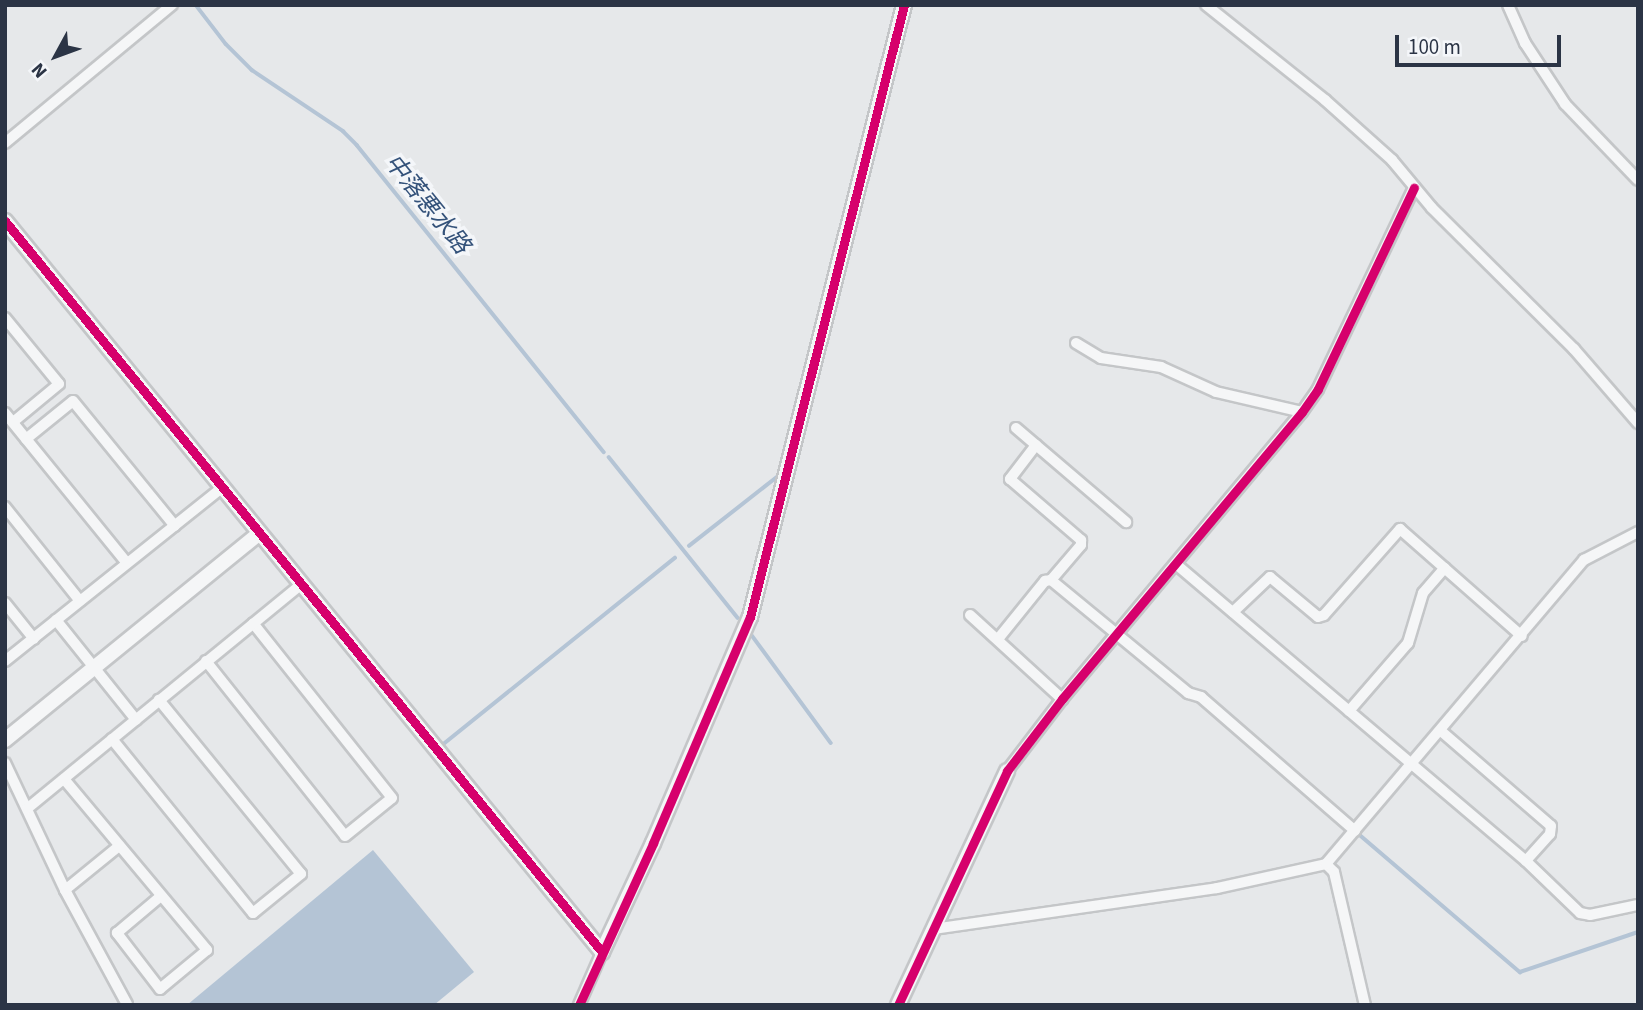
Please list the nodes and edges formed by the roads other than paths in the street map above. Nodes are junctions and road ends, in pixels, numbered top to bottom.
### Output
1 (172, 5) edge
2 (904, 5) edge
3 (1206, 5) edge
4 (1508, 5) edge
5 (5, 143) edge
6 (1638, 180) edge
7 (1414, 188) junction
8 (5, 220) edge
9 (5, 317) edge
10 (1076, 343) dead end
11 (1302, 412) junction
12 (9, 418) edge
13 (1638, 423) edge
14 (1016, 428) dead end
15 (26, 439) junction
16 (1036, 445) junction
17 (223, 488) junction
18 (5, 507) edge
19 (1126, 522) dead end
20 (175, 526) junction
21 (1638, 532) edge
22 (260, 533) junction
23 (127, 563) junction
24 (1177, 565) junction
25 (1445, 568) junction
26 (1051, 580) junction
27 (302, 584) junction
28 (80, 601) junction
29 (5, 603) edge
30 (1233, 612) junction
31 (970, 615) dead end
32 (57, 620) junction
33 (253, 623) junction
34 (1116, 636) junction
35 (1522, 636) junction
36 (34, 639) junction
37 (998, 639) junction
38 (5, 661) edge
39 (206, 662) junction
40 (96, 669) junction
41 (1062, 699) junction
42 (159, 700) junction
43 (1349, 711) junction
44 (136, 720) junction
45 (1441, 731) junction
46 (112, 739) junction
47 (5, 740) edge
48 (5, 764) edge
49 (1411, 765) junction
50 (1007, 771) joint
51 (64, 779) junction
52 (28, 808) junction
53 (1355, 831) junction
54 (119, 846) junction
55 (1526, 861) junction
56 (1326, 864) junction
57 (65, 890) junction
58 (160, 896) junction
59 (1638, 905) edge
60 (933, 929) junction
61 (602, 953) junction
62 (127, 1004) edge
63 (579, 1005) edge
64 (898, 1005) edge
65 (1365, 1005) edge

1 - 5 street
2 - 61 street
3 - 7 street
4 - 6 street
7 - 11 street
7 - 13 street
8 - 17 street
9 - 12 street
10 - 11 street
11 - 24 street
12 - 15 street
14 - 16 street
15 - 20 street
15 - 23 street
16 - 19 street
16 - 26 street
17 - 20 street
17 - 22 street
18 - 28 street
20 - 23 street
21 - 35 street
22 - 27 street
22 - 40 street
23 - 28 street
24 - 30 street
24 - 34 street
25 - 30 street
25 - 35 street
25 - 43 street
26 - 34 street
26 - 37 street
27 - 33 street
27 - 61 street
28 - 32 street
29 - 36 street
30 - 43 street
31 - 37 street
32 - 36 street
32 - 40 street
33 - 39 street
33 - 39 street
34 - 41 street
34 - 53 street
35 - 45 street
36 - 38 street
37 - 41 street
39 - 42 street
40 - 44 street
40 - 47 street
41 - 50 street
42 - 44 street
42 - 46 street
43 - 49 street
44 - 46 street
45 - 49 street
45 - 55 street
46 - 51 street
48 - 52 street
49 - 53 street
49 - 55 street
50 - 60 street
51 - 52 street
51 - 54 street
52 - 57 street
53 - 56 street
54 - 57 street
54 - 58 street
55 - 59 street
56 - 60 street
56 - 65 street
57 - 62 street
58 - 58 street
60 - 64 street
61 - 63 street

